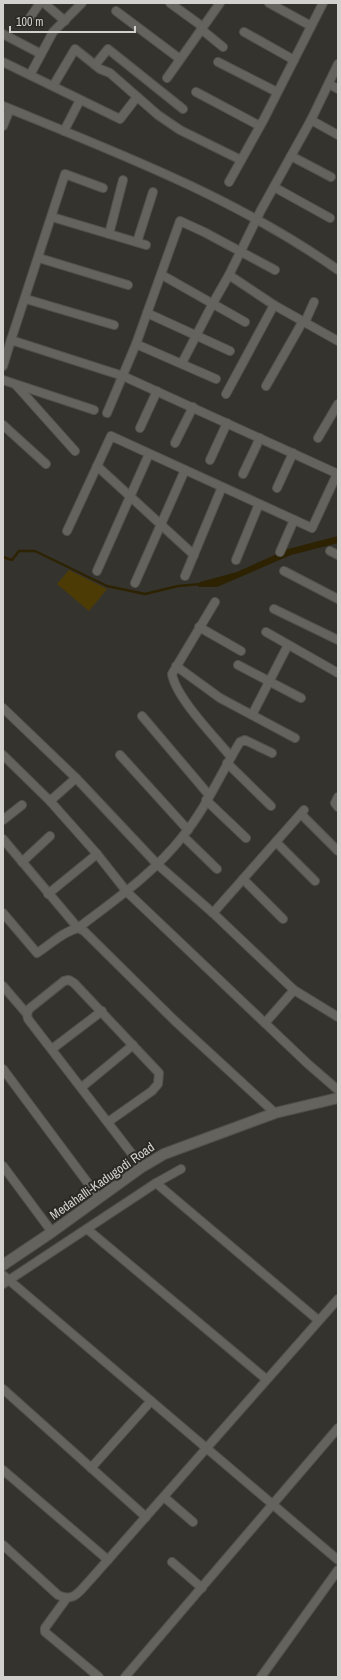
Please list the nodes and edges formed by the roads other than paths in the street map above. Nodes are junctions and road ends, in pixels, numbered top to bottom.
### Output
1 (40, 3) edge
2 (82, 3) edge
3 (170, 3) edge
4 (220, 3) edge
5 (269, 3) edge
6 (323, 3) edge
7 (116, 11) dead end
8 (29, 19) dead end
9 (65, 21) junction
10 (311, 26) junction
11 (202, 28) junction
12 (244, 32) dead end
13 (3, 34) edge
14 (223, 47) dead end
15 (41, 54) junction
16 (180, 59) junction
17 (294, 60) junction
18 (3, 62) edge
19 (218, 62) dead end
20 (338, 64) edge
21 (95, 65) junction
22 (30, 74) junction
23 (167, 78) dead end
24 (329, 84) junction
25 (54, 86) junction
26 (338, 89) edge
27 (196, 92) dead end
28 (278, 92) junction
29 (136, 97) junction
30 (80, 100) junction
31 (7, 108) edge
32 (183, 109) dead end
33 (311, 120) junction
34 (3, 126) edge
35 (260, 126) junction
36 (64, 131) junction
37 (338, 135) edge
38 (291, 156) junction
39 (241, 160) junction
40 (331, 177) dead end
41 (123, 180) dead end
42 (229, 182) dead end
43 (274, 187) junction
44 (103, 188) dead end
45 (153, 192) dead end
46 (52, 217) junction
47 (330, 218) dead end
48 (257, 219) junction
49 (109, 234) junction
50 (240, 252) junction
51 (39, 258) junction
52 (275, 270) dead end
53 (338, 270) edge
54 (162, 275) junction
55 (229, 275) junction
56 (128, 285) dead end
57 (26, 299) junction
58 (314, 302) dead end
59 (213, 303) junction
60 (274, 305) junction
61 (147, 313) junction
62 (245, 322) dead end
63 (304, 322) junction
64 (114, 325) dead end
65 (197, 335) junction
66 (12, 340) junction
67 (338, 341) edge
68 (136, 344) junction
69 (230, 351) dead end
70 (182, 363) junction
71 (3, 366) edge
72 (123, 376) junction
73 (216, 379) dead end
74 (3, 380) edge
75 (16, 384) junction
76 (266, 386) dead end
77 (157, 391) junction
78 (226, 394) dead end
79 (338, 404) edge
80 (193, 407) junction
81 (94, 410) dead end
82 (107, 413) dead end
83 (227, 423) junction
84 (3, 426) edge
85 (140, 428) dead end
86 (260, 438) junction
87 (318, 438) dead end
88 (175, 443) dead end
89 (75, 451) dead end
90 (293, 453) junction
91 (149, 454) junction
92 (210, 460) dead end
93 (46, 464) dead end
94 (97, 466) junction
95 (185, 470) junction
96 (243, 474) dead end
97 (338, 474) edge
98 (222, 486) junction
99 (277, 488) dead end
100 (130, 498) junction
101 (259, 504) junction
102 (294, 520) junction
103 (160, 525) junction
104 (67, 531) dead end
105 (280, 552) dead end
106 (194, 555) junction
107 (236, 560) dead end
108 (97, 571) dead end
109 (284, 571) dead end
110 (185, 576) dead end
111 (135, 583) dead end
112 (338, 599) edge
113 (215, 602) dead end
114 (274, 609) dead end
115 (199, 627) junction
116 (266, 632) dead end
117 (338, 640) edge
118 (288, 645) junction
119 (240, 651) dead end
120 (238, 665) dead end
121 (176, 666) junction
122 (338, 673) edge
123 (269, 682) junction
124 (302, 698) dead end
125 (3, 708) edge
126 (252, 715) junction
127 (142, 716) dead end
128 (295, 738) dead end
129 (272, 753) dead end
130 (3, 755) edge
131 (120, 755) dead end
132 (229, 760) junction
133 (76, 778) junction
134 (338, 797) edge
135 (208, 798) junction
136 (50, 801) junction
137 (22, 805) dead end
138 (271, 806) dead end
139 (338, 807) edge
140 (3, 820) edge
141 (186, 833) junction
142 (50, 836) dead end
143 (246, 838) dead end
144 (3, 839) edge
145 (276, 842) junction
146 (338, 851) edge
147 (97, 854) junction
148 (22, 862) junction
149 (157, 864) junction
150 (217, 869) dead end
151 (243, 879) junction
152 (315, 881) dead end
153 (127, 892) junction
154 (48, 894) junction
155 (3, 913) edge
156 (213, 913) junction
157 (283, 919) dead end
158 (78, 928) junction
159 (3, 986) edge
160 (294, 990) junction
161 (102, 1011) junction
162 (27, 1014) junction
163 (338, 1017) edge
164 (265, 1023) junction
165 (133, 1045) junction
166 (52, 1049) junction
167 (3, 1069) edge
168 (82, 1087) junction
169 (338, 1090) edge
170 (338, 1098) edge
171 (275, 1113) junction
172 (108, 1122) junction
173 (3, 1166) edge
174 (142, 1167) junction
175 (181, 1169) dead end
176 (156, 1183) junction
177 (99, 1198) junction
178 (87, 1229) junction
179 (52, 1232) junction
180 (3, 1264) edge
181 (5, 1280) edge
182 (338, 1299) edge
183 (318, 1320) junction
184 (266, 1379) junction
185 (3, 1389) edge
186 (151, 1401) junction
187 (338, 1428) edge
188 (206, 1449) junction
189 (91, 1468) junction
190 (3, 1470) edge
191 (164, 1497) junction
192 (273, 1504) junction
193 (146, 1517) junction
194 (193, 1522) dead end
195 (3, 1545) edge
196 (108, 1560) junction
197 (338, 1560) edge
198 (172, 1562) dead end
199 (338, 1570) edge
200 (202, 1588) junction
201 (66, 1599) junction
202 (99, 1677) edge
203 (125, 1677) edge
204 (261, 1677) edge

1 - 8 street
1 - 9 street
2 - 9 street
3 - 11 street
4 - 11 street
5 - 10 street
6 - 10 street
7 - 16 street
9 - 15 street
10 - 17 street
11 - 14 street
11 - 16 street
12 - 17 street
13 - 15 street
15 - 22 street
16 - 23 street
17 - 28 street
18 - 22 street
19 - 28 street
20 - 24 street
21 - 25 street
21 - 29 street
21 - 32 street
22 - 25 street
24 - 26 street
24 - 33 street
25 - 30 street
27 - 35 street
28 - 35 street
29 - 30 street
29 - 39 street
30 - 36 street
31 - 34 street
31 - 36 street
33 - 37 street
33 - 38 street
35 - 39 street
36 - 48 street
38 - 40 street
38 - 43 street
39 - 42 street
41 - 49 street
43 - 47 street
43 - 48 street
44 - 46 street
45 - 49 street
46 - 49 street
46 - 51 street
48 - 50 street
48 - 53 street
50 - 52 street
50 - 54 street
50 - 55 street
51 - 56 street
51 - 57 street
54 - 59 street
54 - 61 street
55 - 59 street
55 - 60 street
57 - 64 street
57 - 66 street
58 - 63 street
59 - 62 street
59 - 65 street
60 - 63 street
60 - 78 street
61 - 65 street
61 - 68 street
63 - 67 street
63 - 76 street
65 - 69 street
65 - 70 street
66 - 71 street
66 - 72 street
68 - 70 street
68 - 72 street
70 - 73 street
72 - 77 street
72 - 82 street
74 - 75 street
75 - 81 street
75 - 89 street
77 - 80 street
77 - 85 street
79 - 87 street
80 - 83 street
80 - 88 street
83 - 86 street
83 - 92 street
84 - 93 street
86 - 90 street
86 - 96 street
90 - 97 street
90 - 99 street
91 - 94 street
91 - 95 street
91 - 100 street
94 - 100 street
94 - 104 street
95 - 98 street
95 - 103 street
97 - 102 street
98 - 101 street
98 - 106 street
100 - 103 street
100 - 108 street
101 - 102 street
101 - 107 street
102 - 105 street
103 - 106 street
103 - 111 street
106 - 110 street
109 - 112 street
113 - 115 street
114 - 117 street
115 - 119 street
115 - 121 street
116 - 118 street
118 - 122 street
118 - 123 street
120 - 123 street
121 - 126 street
121 - 132 street
123 - 124 street
123 - 126 street
125 - 133 street
126 - 128 street
127 - 135 street
129 - 132 street
130 - 136 street
131 - 141 street
132 - 135 street
132 - 138 street
133 - 136 street
133 - 149 street
134 - 139 street
135 - 141 street
135 - 143 street
136 - 147 street
137 - 140 street
141 - 149 street
141 - 150 street
142 - 148 street
144 - 148 street
145 - 146 street
145 - 151 street
145 - 152 street
147 - 153 street
147 - 154 street
148 - 154 street
149 - 153 street
149 - 156 street
151 - 156 street
151 - 157 street
153 - 158 street
153 - 164 street
154 - 158 street
155 - 158 street
156 - 160 street
158 - 171 street
159 - 162 street
160 - 163 street
160 - 164 street
161 - 162 street
161 - 165 street
161 - 166 street
162 - 166 street
164 - 169 street
165 - 168 street
165 - 172 street
166 - 168 street
167 - 177 street
168 - 172 street
170 - 171 street, Medahalli-Kadugodi Road
171 - 174 street, Medahalli-Kadugodi Road
172 - 174 street
173 - 179 street
174 - 177 street, Medahalli-Kadugodi Road
175 - 176 street
176 - 178 street
176 - 183 street
177 - 179 street, Medahalli-Kadugodi Road
178 - 181 street
178 - 184 street
179 - 180 street, Medahalli-Kadugodi Road
181 - 186 street
182 - 183 street
183 - 184 street
184 - 188 street
185 - 189 street
186 - 188 street
186 - 189 street
187 - 192 street
188 - 191 street
188 - 192 street
189 - 193 street
190 - 196 street
191 - 193 street
191 - 194 street
192 - 197 street
192 - 200 street
193 - 196 street
195 - 201 street
196 - 201 street
198 - 200 street
199 - 204 street
200 - 203 street
201 - 202 street

